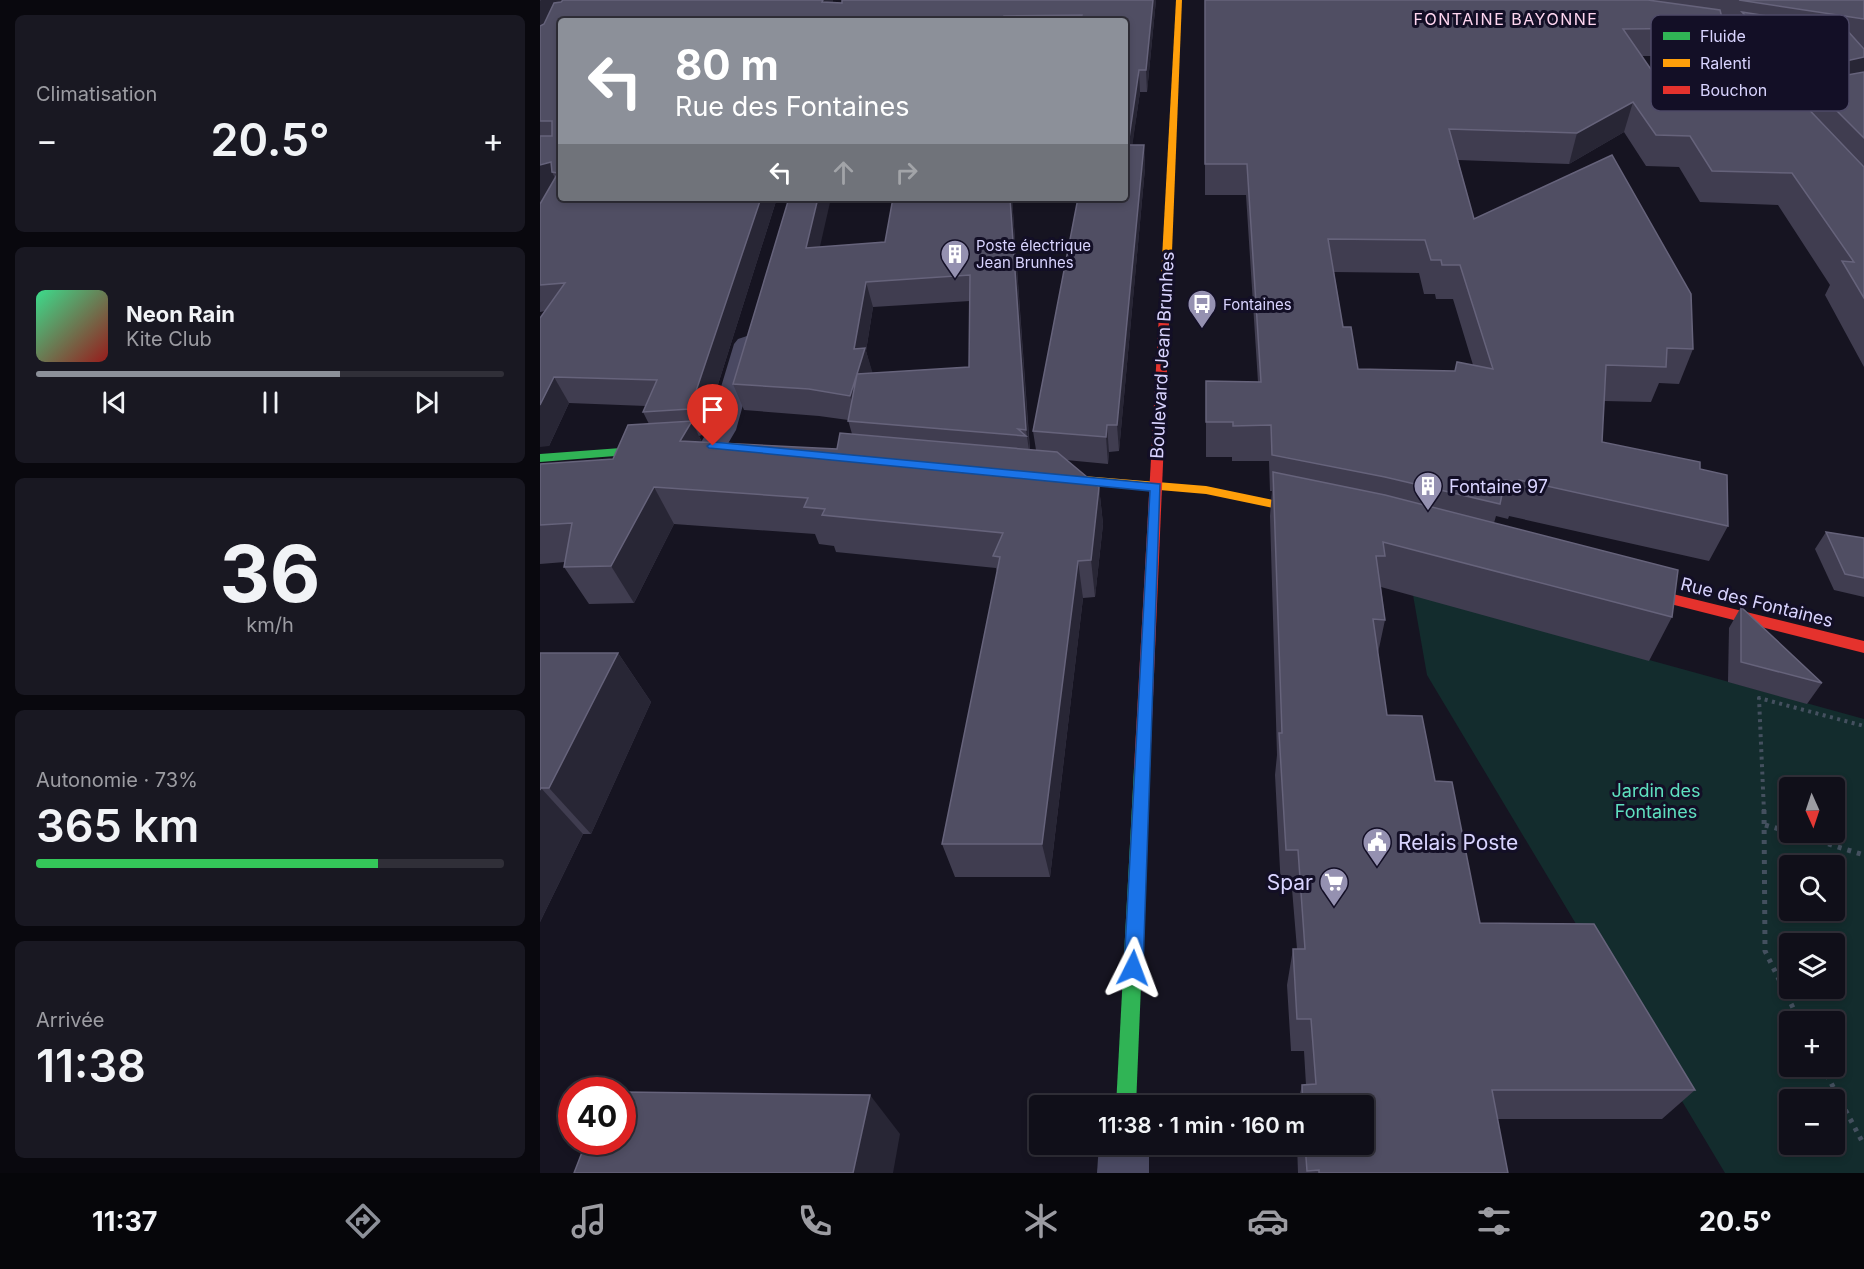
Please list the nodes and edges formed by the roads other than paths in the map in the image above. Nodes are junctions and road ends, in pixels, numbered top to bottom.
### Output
1 (1179, 0) edge
2 (1849, 52) edge
3 (1864, 55) edge
4 (1849, 66) edge
5 (1851, 68) edge
6 (1792, 111) edge
7 (1810, 141) edge
8 (754, 320) edge
9 (713, 446) edge
10 (679, 448) edge
11 (540, 458) edge
12 (1037, 476) edge
13 (1156, 487) junction
14 (1332, 516) edge
15 (1620, 586) edge
16 (1864, 647) edge
17 (1127, 1095) edge
18 (1123, 1155) edge
19 (1122, 1173) edge

1 - 13 street, Boulevard Jean Brunhes
2 - 3 street
4 - 5 street
6 - 7 street
8 - 9 street
10 - 11 street
12 - 13 street
13 - 14 street
13 - 17 street, Boulevard Jean Brunhes
15 - 16 street, Rue des Fontaines
18 - 19 street

